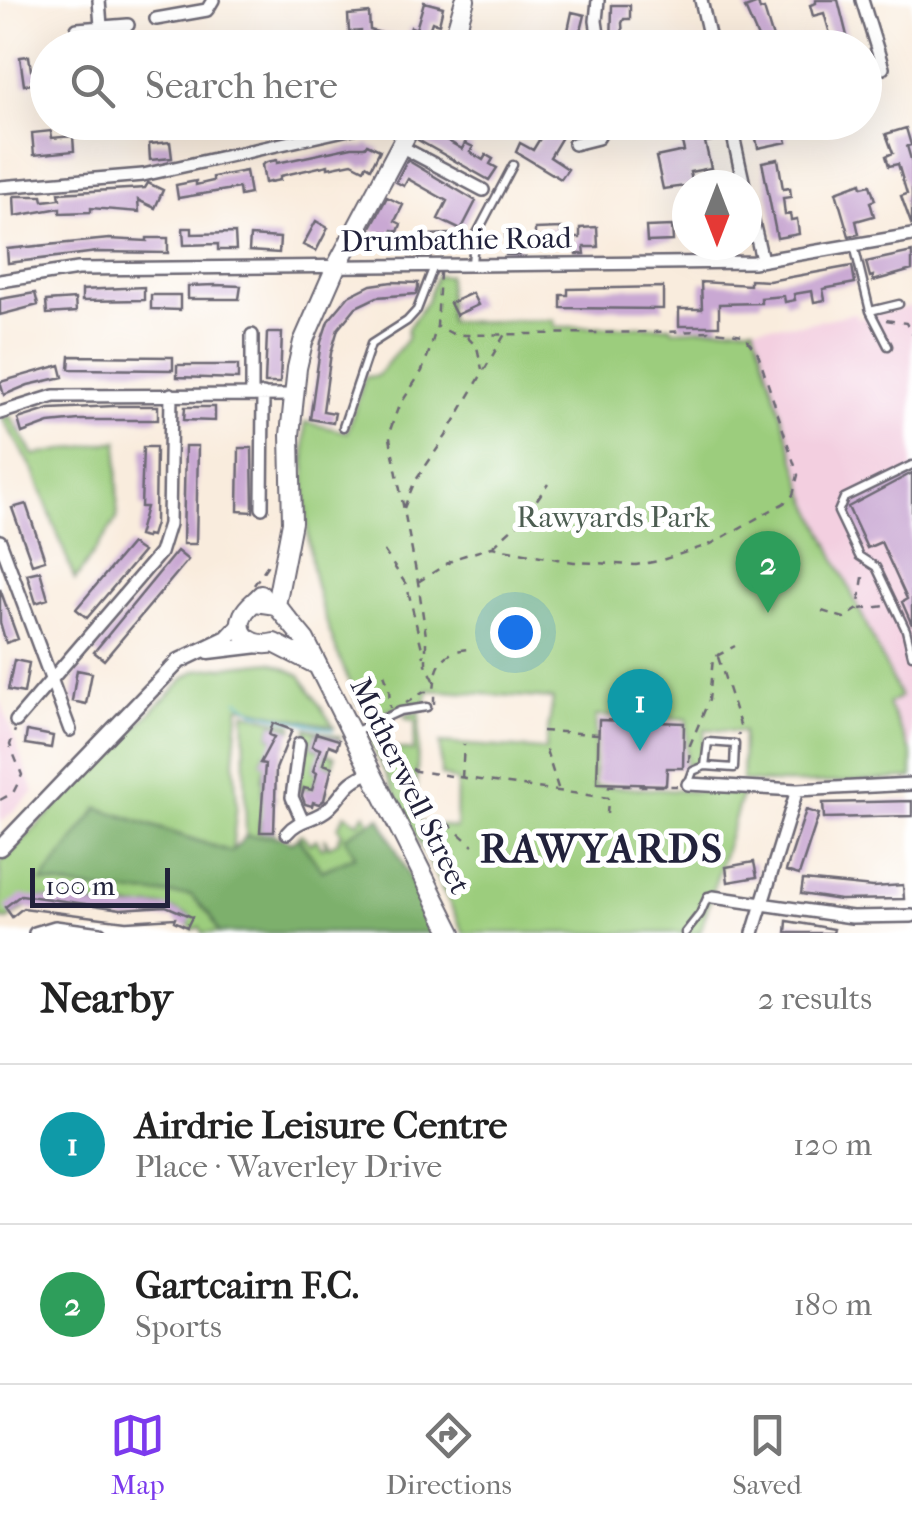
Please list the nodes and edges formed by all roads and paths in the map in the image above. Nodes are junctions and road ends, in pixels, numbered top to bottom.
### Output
1 (99, 0) edge
2 (213, 0) edge
3 (466, 0) edge
4 (598, 0) edge
5 (702, 0) edge
6 (862, 0) edge
7 (156, 19) dead end
8 (128, 25) dead end
9 (101, 26) junction
10 (77, 28) dead end
11 (457, 30) edge
12 (597, 30) edge
13 (708, 30) edge
14 (871, 30) edge
15 (300, 140) edge
16 (403, 140) edge
17 (590, 140) edge
18 (734, 140) edge
19 (574, 144) dead end
20 (400, 146) junction
21 (513, 165) dead end
22 (741, 170) edge
23 (0, 187) edge
24 (483, 190) dead end
25 (912, 235) edge
26 (854, 245) junction
27 (762, 260) joint
28 (472, 264) junction
29 (437, 266) junction
30 (335, 268) junction
31 (0, 281) edge
32 (899, 304) dead end
33 (870, 310) junction
34 (874, 319) junction
35 (437, 326) junction
36 (506, 332) junction
37 (252, 334) dead end
38 (912, 334) edge
39 (465, 335) junction
40 (888, 346) dead end
41 (483, 370) junction
42 (171, 394) junction
43 (258, 394) junction
44 (294, 396) junction
45 (0, 413) edge
46 (343, 427) dead end
47 (912, 465) edge
48 (548, 484) dead end
49 (262, 508) dead end
50 (404, 510) junction
51 (290, 540) junction
52 (0, 541) edge
53 (492, 547) junction
54 (384, 551) dead end
55 (870, 562) junction
56 (418, 582) junction
57 (256, 602) junction
58 (893, 604) junction
59 (858, 609) junction
60 (281, 611) junction
61 (822, 611) dead end
62 (240, 623) junction
63 (266, 644) junction
64 (734, 646) dead end
65 (470, 649) dead end
66 (718, 655) junction
67 (912, 655) edge
68 (188, 656) junction
69 (706, 657) dead end
70 (713, 658) junction
71 (420, 663) dead end
72 (316, 664) junction
73 (426, 665) junction
74 (384, 674) dead end
75 (52, 677) junction
76 (434, 680) junction
77 (434, 692) junction
78 (407, 702) dead end
79 (430, 707) joint
80 (390, 715) junction
81 (16, 721) joint
82 (70, 730) dead end
83 (542, 731) dead end
84 (353, 732) junction
85 (598, 734) dead end
86 (299, 744) dead end
87 (464, 744) dead end
88 (736, 744) junction
89 (546, 750) dead end
90 (370, 766) junction
91 (705, 766) junction
92 (462, 778) junction
93 (688, 784) junction
94 (912, 784) edge
95 (797, 790) junction
96 (559, 792) junction
97 (608, 798) junction
98 (0, 800) edge
99 (607, 814) dead end
100 (302, 820) junction
101 (447, 823) dead end
102 (287, 833) dead end
103 (473, 846) dead end
104 (0, 848) edge
105 (713, 897) joint
106 (762, 904) junction
107 (912, 916) edge
108 (36, 933) edge
109 (100, 933) edge
110 (452, 933) edge
111 (685, 933) edge
112 (753, 933) edge

1 - 9 street
2 - 7 street
3 - 11 main road
4 - 12 street
5 - 13 street
6 - 14 street
8 - 9 street
9 - 10 street
15 - 23 street
16 - 20 main road
17 - 19 street
18 - 22 street
20 - 24 street
20 - 30 main road
21 - 28 lane
25 - 26 street, Drumbathie Road
26 - 27 street, Drumbathie Road
26 - 33 lane
27 - 28 street, Drumbathie Road
28 - 29 street, Drumbathie Road
29 - 30 street, Drumbathie Road
29 - 35 path
29 - 46 lane
30 - 31 street, Drumbathie Road
30 - 44 main road
32 - 33 lane
33 - 34 lane
34 - 38 path
34 - 40 lane
35 - 39 path
35 - 50 path
36 - 39 path
36 - 41 path
36 - 53 path
37 - 43 street
39 - 41 path
41 - 50 path
42 - 43 street
42 - 45 street
42 - 75 street
43 - 44 street
43 - 49 street
44 - 51 main road
47 - 55 lane
48 - 53 path
50 - 56 path
51 - 57 main road
51 - 60 main road
52 - 75 street
53 - 56 path
54 - 73 path
55 - 58 lane
55 - 59 path
56 - 73 path
57 - 60 main road
57 - 62 main road
58 - 59 path
58 - 67 lane
59 - 61 path
60 - 63 main road
60 - 72 main road, Motherwell Street
62 - 63 main road
62 - 68 street
63 - 68 street
63 - 72 main road
64 - 66 path
65 - 76 path
66 - 70 path
66 - 88 path
68 - 104 street
69 - 70 path
70 - 93 path
71 - 73 path
72 - 84 main road, Motherwell Street
73 - 76 path
74 - 80 path
75 - 81 street
75 - 82 street
76 - 77 path
77 - 78 path
77 - 79 path
79 - 80 lane
80 - 84 lane
81 - 98 path
83 - 85 path
84 - 90 main road, Motherwell Street
86 - 100 street
87 - 92 path
88 - 91 lane
88 - 91 lane
89 - 96 path
90 - 92 path
90 - 100 street
90 - 110 main road, Motherwell Street
91 - 93 lane
92 - 96 path
93 - 95 street
93 - 97 path
94 - 95 street
95 - 106 street
96 - 97 path
97 - 99 path
100 - 102 street
101 - 103 path
105 - 106 street
105 - 111 lane
106 - 107 street
106 - 112 street
108 - 109 street

